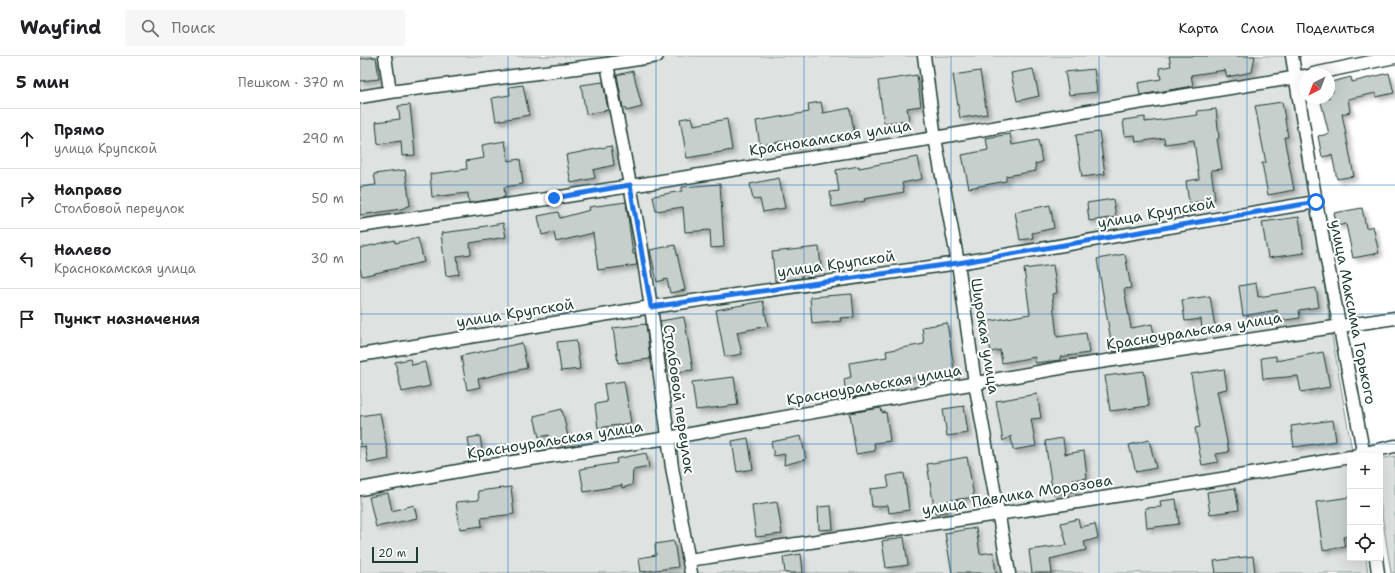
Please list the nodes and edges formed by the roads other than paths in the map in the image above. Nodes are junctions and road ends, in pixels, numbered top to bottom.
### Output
1 (385, 56) edge
2 (657, 56) edge
3 (924, 56) edge
4 (1292, 56) edge
5 (1395, 57) edge
6 (607, 64) junction
7 (1335, 69) edge
8 (1299, 74) edge
9 (1299, 77) edge
10 (390, 92) junction
11 (360, 98) edge
12 (1303, 104) edge
13 (935, 138) junction
14 (630, 185) junction
15 (1316, 202) junction
16 (360, 226) edge
17 (958, 263) junction
18 (651, 307) junction
19 (1395, 318) edge
20 (1339, 325) junction
21 (360, 355) edge
22 (975, 383) junction
23 (668, 438) junction
24 (1395, 446) edge
25 (1357, 453) edge
26 (1368, 453) edge
27 (1347, 458) edge
28 (360, 490) edge
29 (999, 515) junction
30 (689, 560) junction
31 (1376, 561) edge
32 (691, 573) edge
33 (1009, 573) edge
34 (1378, 573) edge

1 - 10 street
2 - 6 street
3 - 13 street, Широкая улица
4 - 8 street, улица Максима Горького
5 - 7 street
6 - 10 street
6 - 14 street, Столбовой переулок
9 - 13 street, Краснокамская улица
10 - 11 street
12 - 15 street, улица Максима Горького
13 - 14 street, Краснокамская улица
13 - 17 street, Широкая улица
14 - 16 street, Краснокамская улица
14 - 18 street, Столбовой переулок
15 - 17 street, улица Крупской
15 - 20 street, улица Максима Горького
17 - 18 street, улица Крупской
17 - 22 street, Широкая улица
18 - 21 street, улица Крупской
18 - 23 street, Столбовой переулок
19 - 20 street, Красноуральская улица
20 - 22 street, Красноуральская улица
20 - 25 street, улица Максима Горького
22 - 23 street, Красноуральская улица
22 - 29 street, Широкая улица
23 - 28 street, Красноуральская улица
23 - 30 street, Столбовой переулок
24 - 26 street, улица Павлика Морозова
27 - 29 street, улица Павлика Морозова
29 - 30 street, улица Павлика Морозова
29 - 33 street, Широкая улица
30 - 32 street, Столбовой переулок
31 - 34 street

